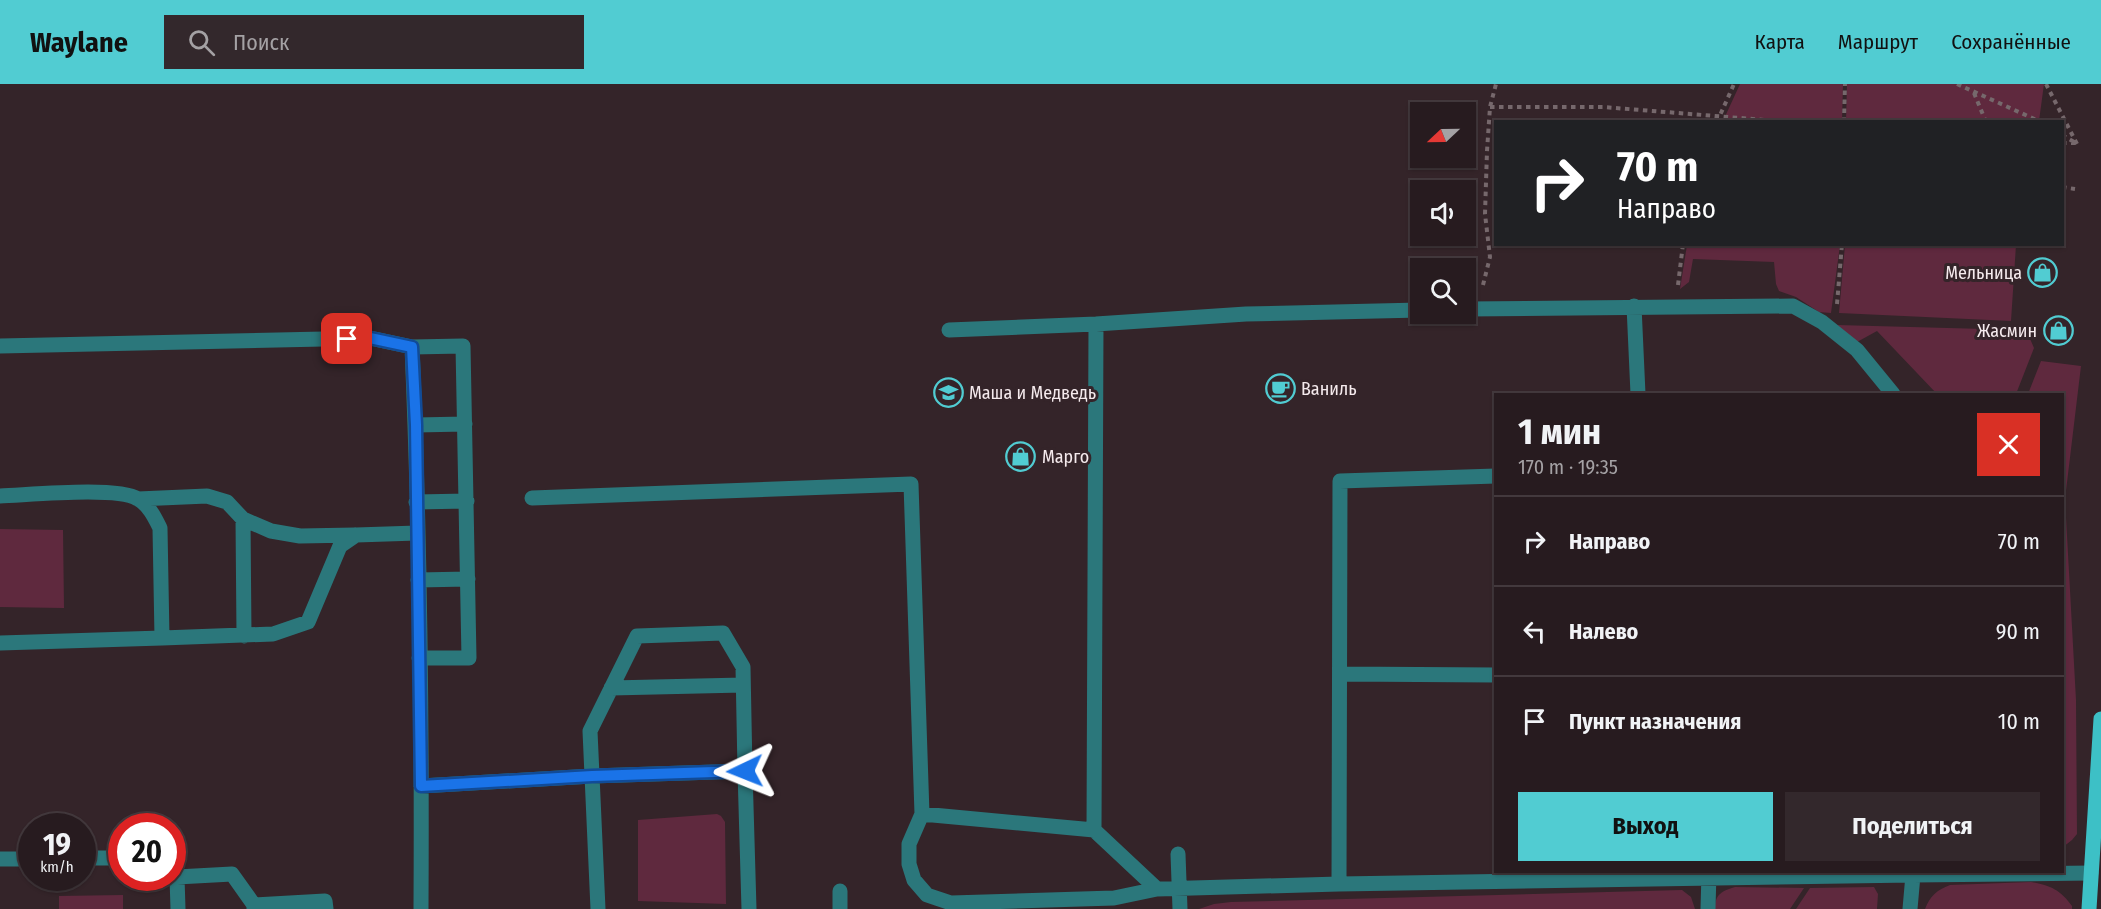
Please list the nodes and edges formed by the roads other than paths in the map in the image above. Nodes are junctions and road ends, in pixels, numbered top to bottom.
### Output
1 (1634, 306) junction
2 (1476, 309) edge
3 (1410, 310) edge
4 (1096, 324) junction
5 (950, 330) dead end
6 (0, 346) edge
7 (412, 347) junction
8 (1638, 393) edge
9 (1892, 393) edge
10 (465, 424) junction
11 (416, 425) junction
12 (1494, 476) edge
13 (0, 496) edge
14 (532, 498) dead end
15 (138, 499) junction
16 (467, 501) junction
17 (416, 502) junction
18 (243, 519) junction
19 (417, 533) junction
20 (356, 535) junction
21 (468, 579) junction
22 (418, 580) junction
23 (244, 636) junction
24 (162, 638) junction
25 (0, 643) edge
26 (419, 658) junction
27 (1340, 674) junction
28 (1494, 675) edge
29 (743, 685) junction
30 (611, 688) junction
31 (2101, 718) edge
32 (745, 771) junction
33 (592, 776) junction
34 (421, 786) junction
35 (922, 814) junction
36 (1094, 830) junction
37 (1178, 854) dead end
38 (0, 859) edge
39 (18, 859) edge
40 (186, 872) edge
41 (1913, 873) edge
42 (2091, 873) junction
43 (1709, 874) edge
44 (1339, 884) junction
45 (1157, 889) junction
46 (1179, 889) junction
47 (177, 891) edge
48 (840, 891) dead end
49 (1114, 903) edge
50 (254, 907) edge
51 (178, 909) edge
52 (326, 909) edge
53 (421, 909) edge
54 (598, 909) edge
55 (749, 909) edge
56 (840, 909) edge
57 (1180, 909) edge
58 (1708, 909) edge
59 (1910, 909) edge
60 (2089, 909) edge

1 - 2 lane
1 - 8 lane
1 - 9 lane
3 - 4 lane
4 - 5 lane
4 - 36 lane
6 - 7 lane
7 - 10 lane
7 - 11 lane
10 - 11 lane
10 - 16 lane
11 - 17 lane
12 - 27 lane
13 - 15 lane
14 - 35 lane
15 - 18 lane
15 - 24 lane
16 - 17 lane
16 - 21 lane
17 - 19 lane
18 - 20 lane
18 - 23 lane
19 - 20 lane
19 - 22 lane
20 - 23 lane
21 - 22 lane
21 - 26 lane
22 - 26 lane
23 - 24 lane
24 - 25 lane
26 - 34 lane
27 - 28 lane
27 - 44 lane
29 - 30 lane
29 - 30 lane
29 - 32 lane
30 - 33 lane
31 - 42 main road
32 - 33 lane
32 - 55 lane
33 - 34 lane
33 - 54 lane
34 - 53 lane
35 - 36 lane
35 - 49 lane
36 - 45 lane
37 - 46 lane
38 - 39 lane
40 - 50 lane
41 - 42 lane
41 - 43 lane
41 - 59 lane
42 - 60 main road
43 - 44 lane
43 - 58 lane
44 - 46 lane
45 - 46 lane
45 - 49 lane
46 - 57 lane
47 - 51 lane
48 - 56 lane
50 - 52 lane

